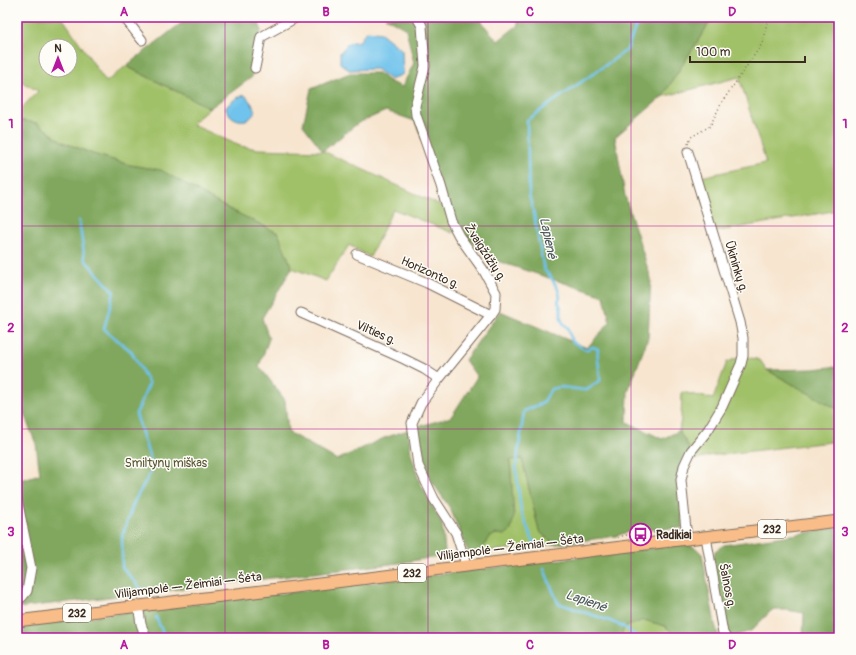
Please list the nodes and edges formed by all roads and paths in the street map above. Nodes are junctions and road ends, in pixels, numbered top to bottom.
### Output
1 (124, 17) edge
2 (298, 17) edge
3 (417, 17) edge
4 (766, 17) edge
5 (142, 40) dead end
6 (255, 68) dead end
7 (688, 152) joint
8 (357, 254) dead end
9 (301, 313) dead end
10 (491, 315) junction
11 (439, 379) junction
12 (17, 499) edge
13 (839, 521) edge
14 (706, 537) junction
15 (687, 539) junction
16 (466, 566) junction
17 (17, 600) edge
18 (138, 605) junction
19 (17, 620) edge
20 (146, 638) edge
21 (726, 638) edge

1 - 5 street
2 - 6 street
3 - 10 street, Žvaigždžių g.
4 - 7 path
7 - 15 street, Ūkininkų g.
8 - 10 street, Horizonto g.
9 - 11 street, Vilties g.
10 - 11 street, Žvaigždžių g.
11 - 16 street, Žvaigždžių g.
12 - 17 street
13 - 14 main road, Vilijampolė — Žeimiai — Šėta / 232
14 - 15 main road, Vilijampolė — Žeimiai — Šėta / 232
14 - 21 street, Šalnos g.
15 - 16 main road, Vilijampolė — Žeimiai — Šėta / 232
16 - 18 main road, Vilijampolė — Žeimiai — Šėta / 232
18 - 19 main road, Vilijampolė — Žeimiai — Šėta / 232
18 - 20 street

